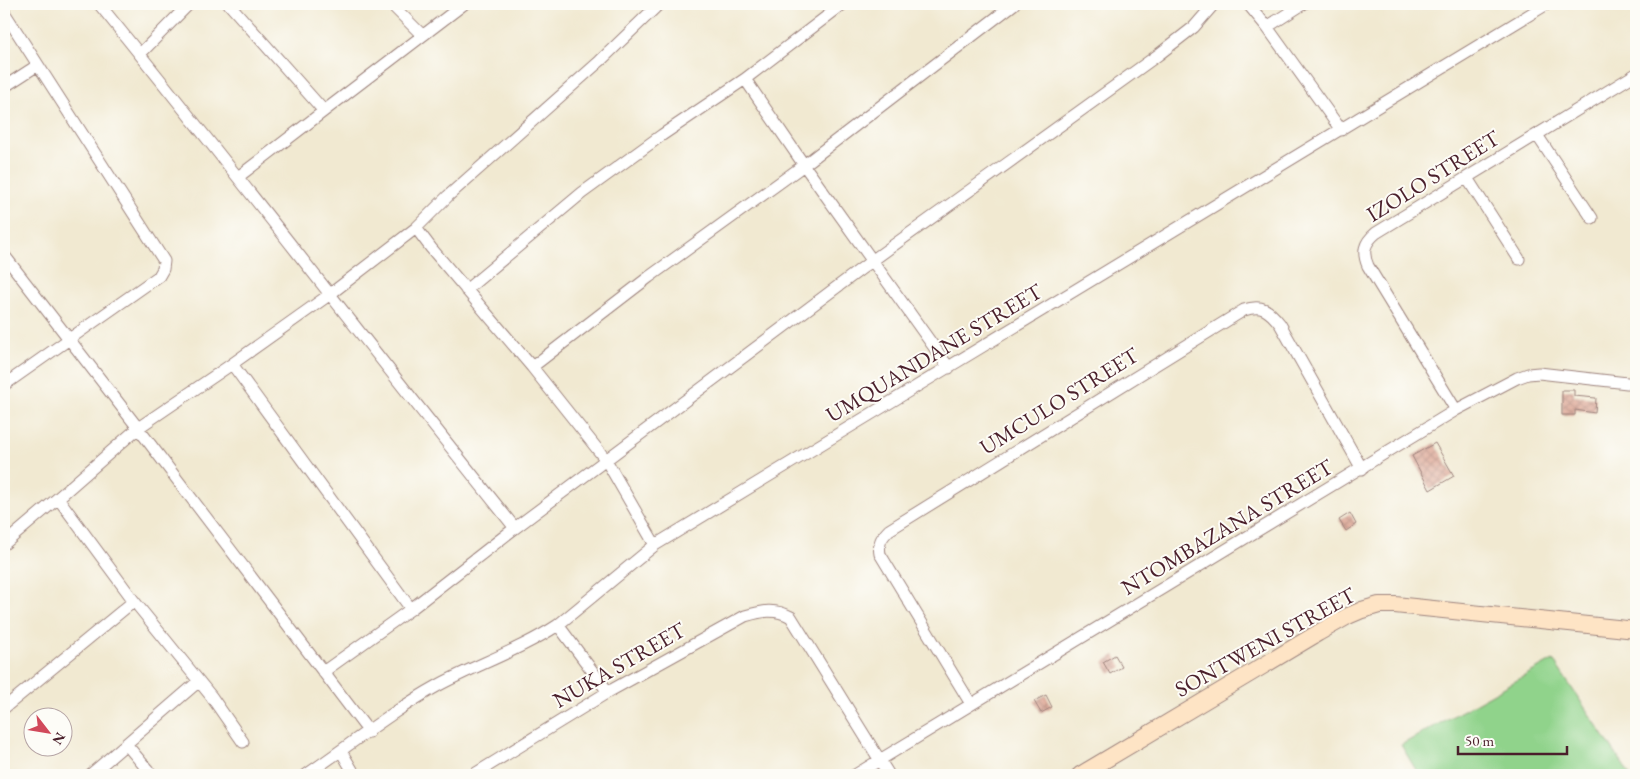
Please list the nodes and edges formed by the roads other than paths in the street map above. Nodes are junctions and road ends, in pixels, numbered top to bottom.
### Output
1 (99, 4) edge
2 (188, 4) edge
3 (229, 4) edge
4 (390, 4) edge
5 (464, 4) edge
6 (659, 4) edge
7 (843, 4) edge
8 (1014, 4) edge
9 (1214, 4) edge
10 (1248, 4) edge
11 (1303, 4) edge
12 (1547, 4) edge
13 (4, 12) edge
14 (1267, 27) junction
15 (422, 35) junction
16 (140, 54) junction
17 (38, 65) junction
18 (1636, 74) edge
19 (745, 79) junction
20 (4, 87) edge
21 (324, 111) junction
22 (1341, 130) junction
23 (1537, 135) junction
24 (804, 165) junction
25 (238, 177) junction
26 (1467, 178) junction
27 (1592, 218) dead end
28 (416, 228) junction
29 (4, 255) edge
30 (1519, 259) dead end
31 (873, 260) junction
32 (466, 290) junction
33 (328, 294) junction
34 (68, 339) junction
35 (232, 364) junction
36 (532, 367) junction
37 (949, 368) junction
38 (1636, 384) edge
39 (4, 385) edge
40 (1456, 410) junction
41 (138, 428) junction
42 (606, 460) junction
43 (1362, 469) junction
44 (58, 498) junction
45 (515, 528) junction
46 (4, 544) edge
47 (655, 545) junction
48 (134, 601) junction
49 (410, 608) junction
50 (558, 626) junction
51 (1636, 630) edge
52 (323, 672) junction
53 (199, 681) junction
54 (608, 692) junction
55 (971, 704) junction
56 (4, 708) edge
57 (369, 732) junction
58 (243, 742) dead end
59 (126, 744) junction
60 (340, 751) junction
61 (880, 760) junction
62 (90, 775) edge
63 (152, 775) edge
64 (306, 775) edge
65 (355, 775) edge
66 (473, 775) edge
67 (855, 775) edge
68 (889, 775) edge
69 (1080, 775) edge

1 - 16 street
2 - 16 street
3 - 21 street
4 - 15 street
5 - 15 street
6 - 28 street
7 - 19 street
8 - 24 street
9 - 31 street
10 - 14 street
11 - 14 street
12 - 22 street, UMQUANDANE STREET
13 - 17 street
14 - 22 street
15 - 21 street
16 - 25 street
17 - 20 street
17 - 34 street
18 - 23 street, IZOLO STREET
19 - 24 street
19 - 32 street
21 - 25 street
22 - 37 street, UMQUANDANE STREET
23 - 26 street, IZOLO STREET
23 - 27 street
24 - 31 street
24 - 36 street
25 - 33 street
26 - 30 street
26 - 40 street, IZOLO STREET
28 - 32 street
28 - 33 street
29 - 34 street
31 - 37 street
31 - 42 street
32 - 36 street
33 - 35 street
33 - 45 street
34 - 39 street
34 - 41 street
35 - 41 street
35 - 49 street
36 - 42 street
37 - 47 street, UMQUANDANE STREET
38 - 40 street, NTOMBAZANA STREET
40 - 43 street, NTOMBAZANA STREET
41 - 44 street
41 - 52 street
42 - 45 street
42 - 47 street
43 - 55 street, NTOMBAZANA STREET
43 - 55 street, UMCULO STREET
44 - 46 street
44 - 48 street
45 - 49 street
47 - 50 street, UMQUANDANE STREET
48 - 53 street
48 - 56 street
49 - 52 street
50 - 54 street
50 - 57 street, UMQUANDANE STREET
51 - 69 street, SONTWENI STREET
52 - 57 street
53 - 58 street
53 - 59 street
54 - 61 street, NUKA STREET
54 - 66 street, NUKA STREET
55 - 61 street, NTOMBAZANA STREET
57 - 60 street, UMQUANDANE STREET
59 - 62 street
59 - 63 street
60 - 64 street, UMQUANDANE STREET
60 - 65 street
61 - 67 street, NTOMBAZANA STREET
61 - 68 street

